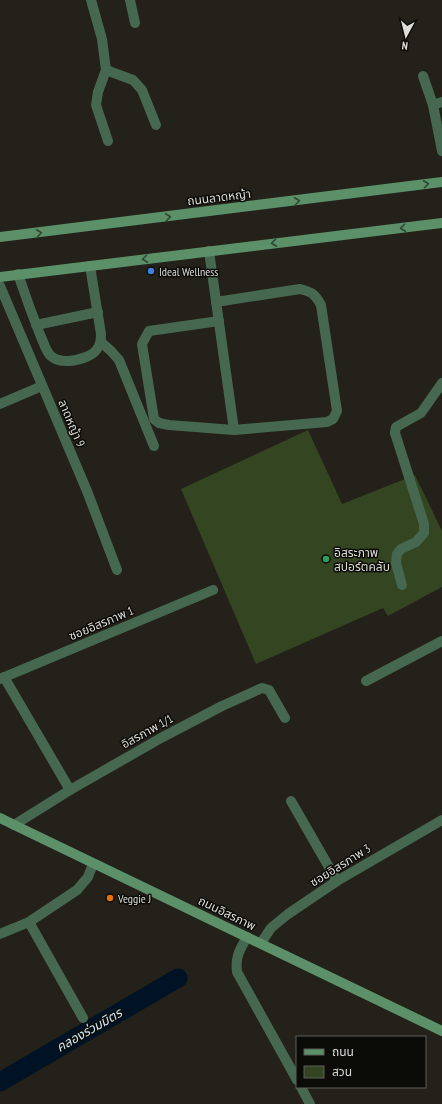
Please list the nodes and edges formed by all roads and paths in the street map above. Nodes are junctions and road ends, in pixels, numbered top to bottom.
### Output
1 (92, 0) edge
2 (130, 0) edge
3 (135, 23) dead end
4 (106, 70) junction
5 (423, 76) dead end
6 (437, 104) edge
7 (156, 124) dead end
8 (108, 141) dead end
9 (442, 152) edge
10 (442, 182) edge
11 (442, 223) edge
12 (0, 237) edge
13 (209, 251) junction
14 (90, 266) junction
15 (18, 274) junction
16 (0, 276) edge
17 (0, 286) edge
18 (216, 302) junction
19 (98, 312) junction
20 (219, 322) junction
21 (36, 325) junction
22 (101, 342) junction
23 (442, 384) edge
24 (42, 386) junction
25 (0, 404) edge
26 (234, 430) junction
27 (154, 446) dead end
28 (117, 570) dead end
29 (402, 585) dead end
30 (213, 590) dead end
31 (442, 641) edge
32 (2, 678) edge
33 (366, 680) dead end
34 (285, 718) dead end
35 (70, 790) junction
36 (292, 801) dead end
37 (0, 818) edge
38 (442, 820) edge
39 (14, 825) junction
40 (93, 864) junction
41 (337, 881) junction
42 (29, 922) junction
43 (0, 934) edge
44 (247, 937) junction
45 (261, 943) junction
46 (83, 1018) dead end
47 (442, 1031) edge
48 (296, 1078) edge
49 (302, 1088) edge
50 (310, 1104) edge

1 - 4 street
2 - 3 street
4 - 7 street
4 - 8 street
5 - 6 street
6 - 9 street
12 -> 10 main road, ถนนลาดหญ้า
11 -> 13 main road
13 -> 14 main road
13 - 18 street
14 - 15 main road
14 - 19 street
15 - 16 main road
15 - 21 street
17 - 24 street, ลาดหญ้า 9
18 - 20 street
18 - 26 street
19 - 21 street
19 - 22 street
20 - 26 street
20 - 26 street
21 - 22 street
22 - 27 street
23 - 29 street
24 - 25 street
24 - 28 street, ลาดหญ้า 9
30 - 32 street, ซอยอิสรภาพ 1
31 - 33 street
32 - 35 street
34 - 35 street, อิสรภาพ 1/1
35 - 39 street, อิสรภาพ 1/1
36 - 41 street
37 - 39 main road, ถนนอิสรภาพ
38 - 41 street, ซอยอิสรภาพ 3
39 - 40 main road, ถนนอิสรภาพ
40 - 42 street
40 - 44 main road, ถนนอิสรภาพ
41 - 45 street, ซอยอิสรภาพ 3
42 - 43 street
42 - 46 street
44 - 45 main road, ถนนอิสรภาพ
44 - 48 street
45 - 47 main road, ถนนอิสรภาพ
49 - 50 street

